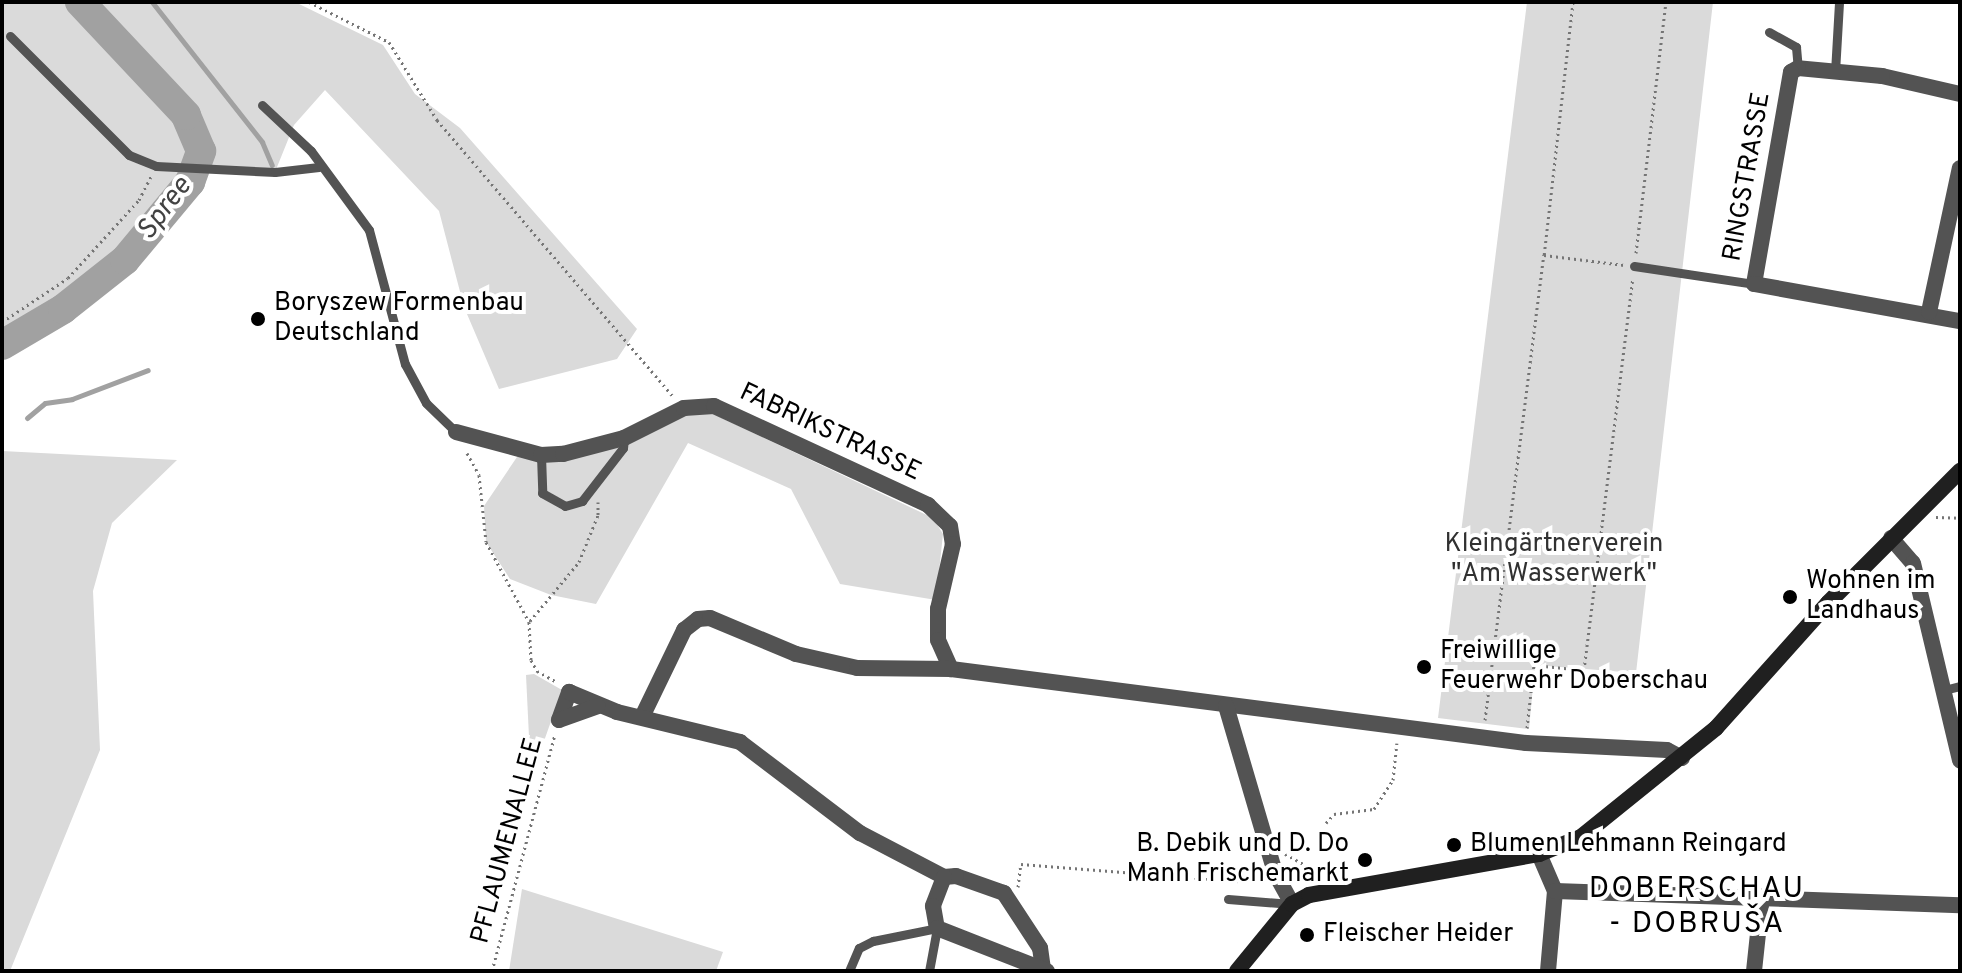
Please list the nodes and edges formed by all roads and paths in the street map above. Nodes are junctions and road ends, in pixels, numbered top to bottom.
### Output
1 (309, 2) edge
2 (1573, 2) edge
3 (1666, 2) edge
4 (1839, 2) edge
5 (1769, 32) dead end
6 (10, 36) dead end
7 (1798, 68) junction
8 (1835, 72) junction
9 (1960, 94) edge
10 (262, 105) dead end
11 (156, 166) junction
12 (319, 167) junction
13 (1960, 168) edge
14 (1544, 255) junction
15 (1634, 266) junction
16 (1754, 284) junction
17 (1929, 312) junction
18 (1960, 321) edge
19 (2, 322) edge
20 (684, 408) junction
21 (456, 432) junction
22 (624, 438) junction
23 (541, 455) junction
24 (1960, 471) edge
25 (597, 483) junction
26 (1891, 538) junction
27 (529, 622) junction
28 (951, 669) junction
29 (1952, 688) edge
30 (569, 692) junction
31 (598, 706) junction
32 (1226, 706) junction
33 (642, 717) junction
34 (559, 720) junction
35 (1399, 727) junction
36 (1483, 737) junction
37 (1526, 743) junction
38 (1682, 758) junction
39 (1960, 760) edge
40 (1326, 823) dead end
41 (1266, 844) junction
42 (1539, 854) junction
43 (944, 877) junction
44 (1279, 884) junction
45 (1342, 885) junction
46 (1555, 891) junction
47 (1004, 893) junction
48 (1762, 896) junction
49 (1228, 899) dead end
50 (1292, 904) junction
51 (1960, 905) edge
52 (937, 928) junction
53 (1045, 970) edge
54 (492, 971) edge
55 (849, 971) edge
56 (929, 971) edge
57 (1237, 971) edge
58 (1548, 971) edge
59 (1754, 971) edge

1 - 20 path
2 - 14 path
3 - 15 path
4 - 8 lane
5 - 7 lane
6 - 11 lane
7 - 8 street, RINGSTRASSE
7 - 16 street, RINGSTRASSE
8 - 9 street, RINGSTRASSE
10 - 12 lane, FABRIKSTRASSE
11 - 12 lane
11 - 19 path
12 - 21 lane, FABRIKSTRASSE
13 - 17 street
14 - 15 path
14 - 36 path
15 - 16 lane
15 - 37 path
16 - 17 street, RINGSTRASSE
17 - 18 street, RINGSTRASSE
20 - 22 street, FABRIKSTRASSE
20 - 28 street, FABRIKSTRASSE
21 - 23 street, FABRIKSTRASSE
21 - 27 path
22 - 23 street, FABRIKSTRASSE
22 - 25 lane
23 - 25 lane
24 - 26 street
25 - 27 path
26 - 29 street
26 - 38 street
27 - 30 path
28 - 32 street
28 - 33 street
29 - 39 street
30 - 31 street
30 - 34 street
31 - 33 street
31 - 34 street
32 - 35 street
32 - 41 street
33 - 43 street
34 - 54 path, PFLAUMENALLEE
35 - 36 street
35 - 40 path
36 - 37 street
37 - 38 street
38 - 42 street
41 - 44 street
41 - 45 path
42 - 45 street
42 - 46 street
43 - 47 street
43 - 52 street
44 - 47 path
44 - 50 street
45 - 50 street
46 - 48 street
46 - 58 street
47 - 53 street
48 - 51 street
48 - 59 street
49 - 50 lane
50 - 57 street
52 - 53 street
52 - 55 lane
52 - 56 lane

